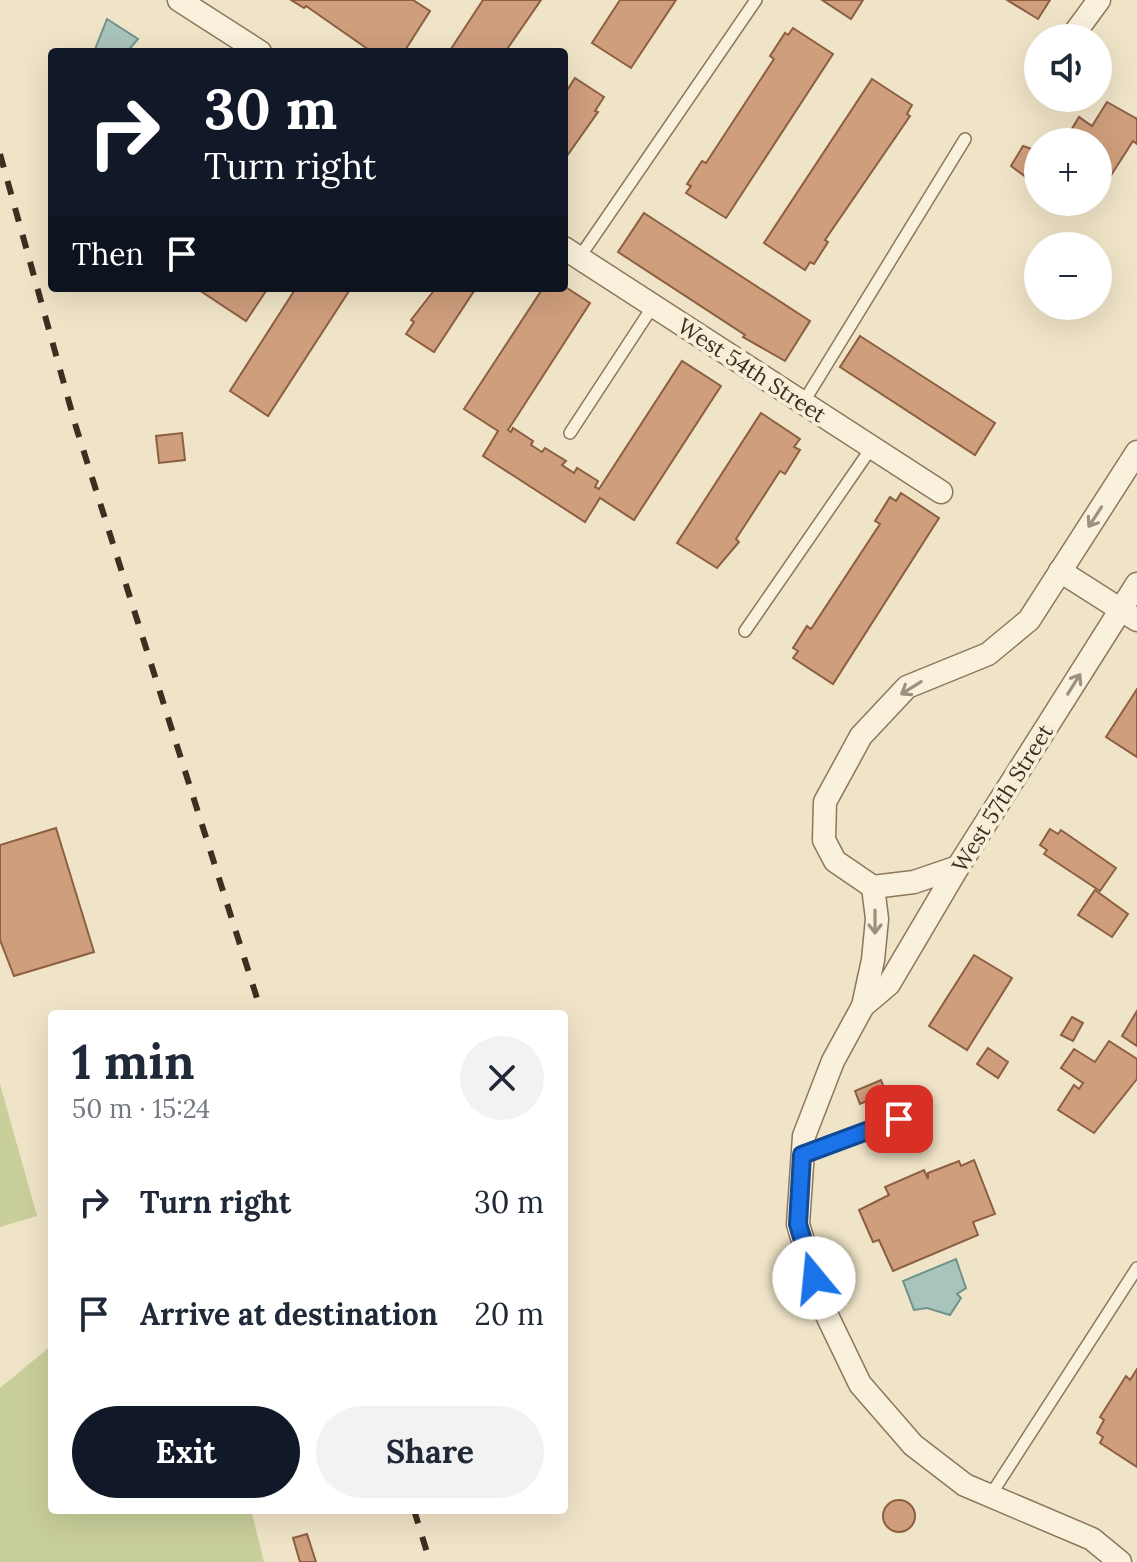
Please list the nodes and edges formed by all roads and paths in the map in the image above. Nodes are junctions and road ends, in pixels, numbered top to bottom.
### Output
1 (179, 0) edge
2 (756, 0) edge
3 (1099, 0) edge
4 (1081, 24) edge
5 (254, 48) edge
6 (965, 139) dead end
7 (572, 253) edge
8 (653, 306) junction
9 (803, 403) junction
10 (570, 433) dead end
11 (872, 447) junction
12 (1137, 452) edge
13 (941, 492) dead end
14 (1060, 571) junction
15 (1137, 584) edge
16 (1129, 615) edge
17 (745, 631) dead end
18 (958, 867) junction
19 (873, 887) junction
20 (863, 1006) junction
21 (899, 1119) dead end
22 (802, 1155) junction
23 (1137, 1268) edge
24 (990, 1496) junction
25 (1120, 1562) edge

1 - 5 street
2 - 7 lane
3 - 4 street
6 - 9 lane
7 - 8 street, West 54th Street
8 - 9 street, West 54th Street
8 - 10 lane
9 - 11 street, West 54th Street
11 - 13 street, West 54th Street
11 - 17 lane
12 -> 14 street
14 - 16 street
14 -> 19 street
15 - 16 street, West 57th Street
18 -> 16 street, West 57th Street
18 - 19 street
18 - 20 street, West 57th Street
19 -> 20 street, West 57th Street
20 - 22 street, West 57th Street
21 - 22 lane
22 - 24 street, West 57th Street
23 - 24 lane
24 - 25 street, West 57th Street

